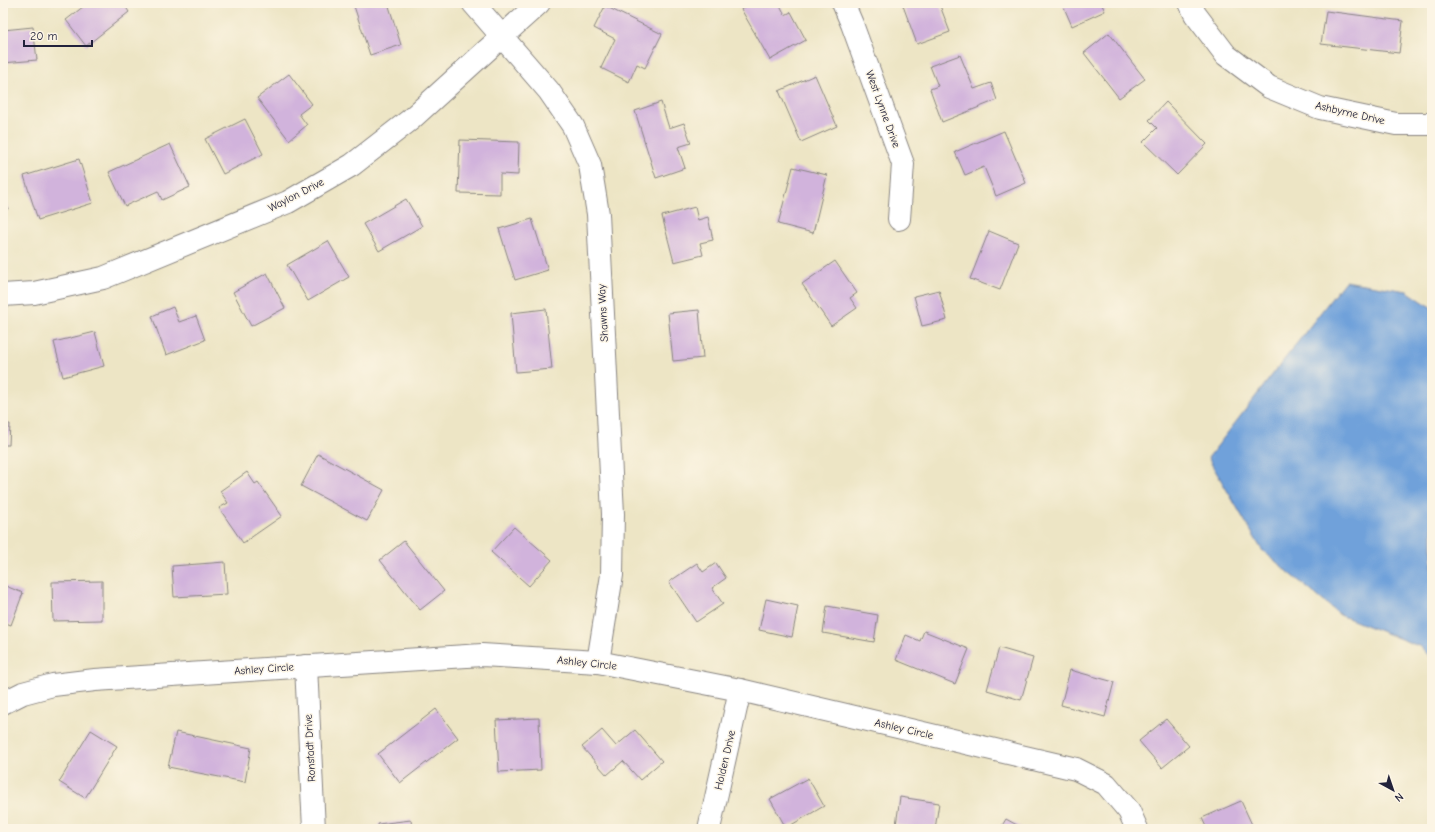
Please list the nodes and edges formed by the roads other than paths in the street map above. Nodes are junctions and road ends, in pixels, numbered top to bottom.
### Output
1 (473, 3) edge
2 (539, 3) edge
3 (843, 3) edge
4 (1190, 3) edge
5 (503, 36) junction
6 (1432, 124) edge
7 (899, 219) dead end
8 (3, 295) edge
9 (598, 662) junction
10 (306, 666) junction
11 (740, 690) junction
12 (3, 703) edge
13 (314, 829) edge
14 (709, 829) edge
15 (1137, 829) edge

1 - 5 street, Shawns Way
2 - 5 street, Waylon Drive
3 - 7 street, West Lynne Drive
4 - 6 street, Ashbyrne Drive
5 - 8 street, Waylon Drive
5 - 9 street, Shawns Way
9 - 10 street, Ashley Circle
9 - 11 street, Ashley Circle
10 - 12 street, Ashley Circle
10 - 13 street, Ronstadt Drive
11 - 14 street, Holden Drive
11 - 15 street, Ashley Circle

